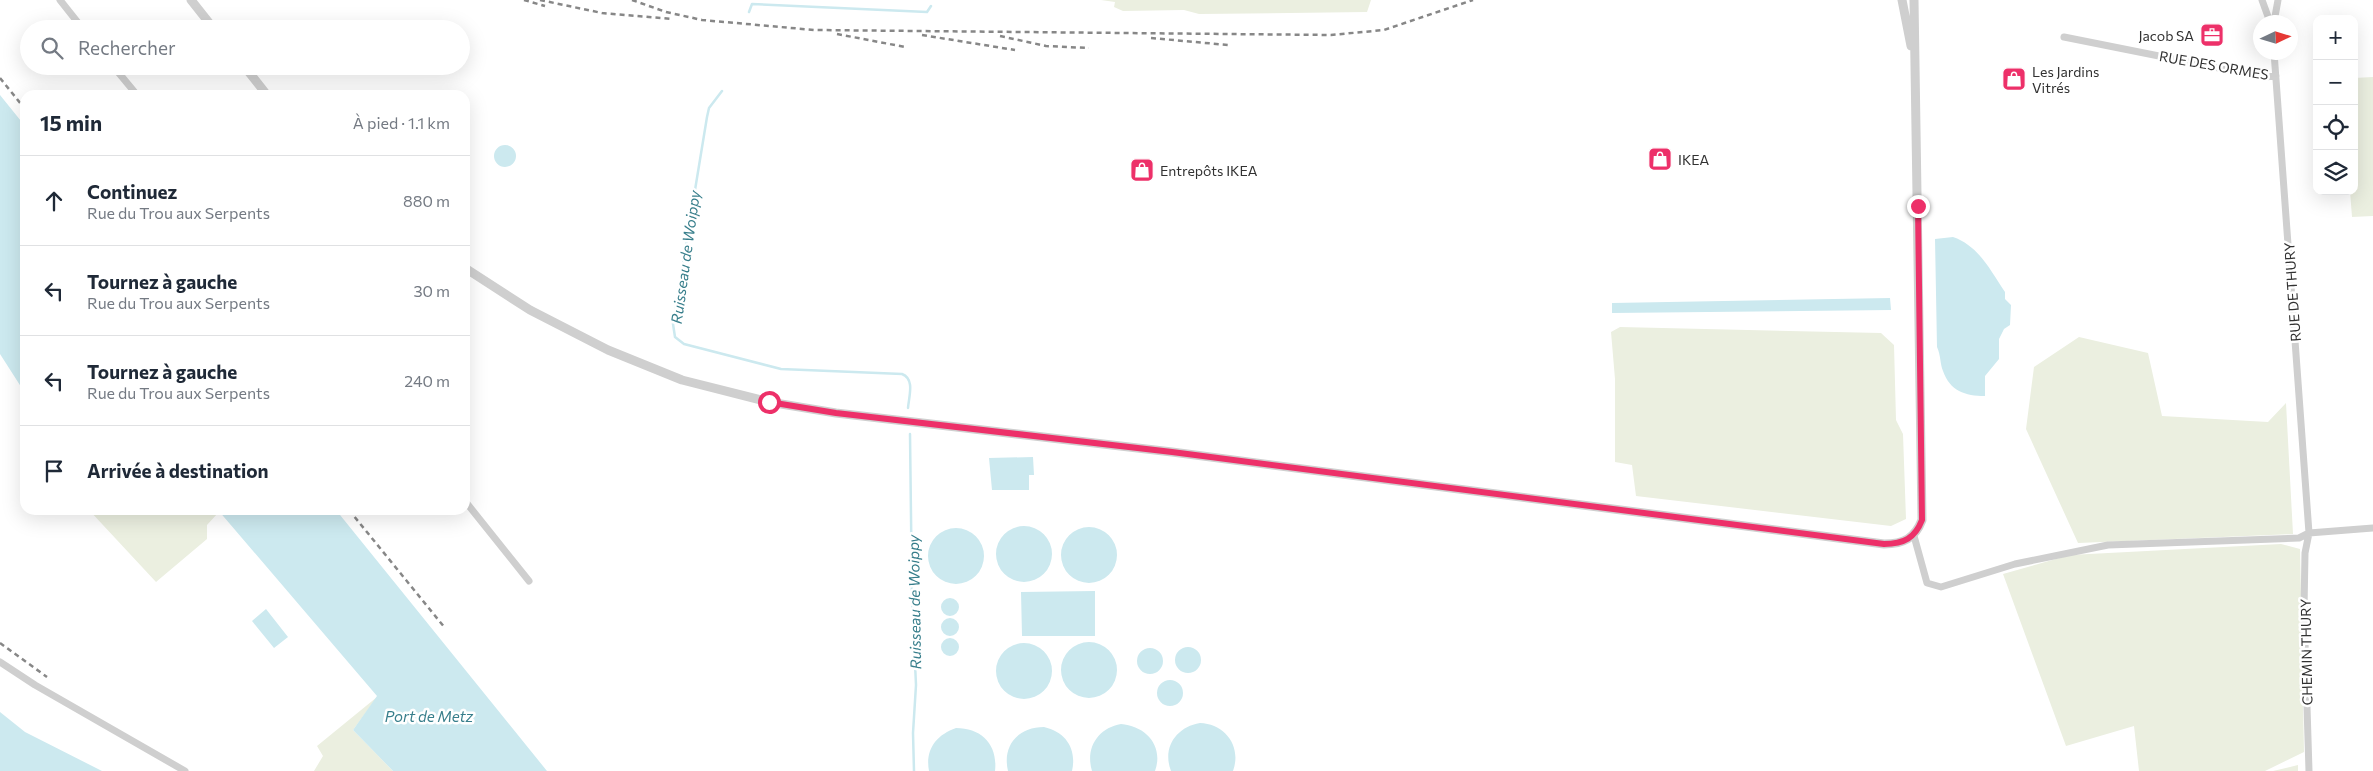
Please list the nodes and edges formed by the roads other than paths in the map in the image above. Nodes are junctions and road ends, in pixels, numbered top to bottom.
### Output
1 (60, 0) edge
2 (190, 0) edge
3 (1902, 0) edge
4 (1914, 0) edge
5 (2262, 0) edge
6 (2278, 0) edge
7 (2267, 15) edge
8 (2275, 15) edge
9 (76, 20) edge
10 (207, 20) edge
11 (2064, 37) dead end
12 (2275, 60) edge
13 (1915, 61) junction
14 (120, 75) edge
15 (251, 75) edge
16 (2276, 76) junction
17 (133, 90) edge
18 (263, 90) edge
19 (470, 271) edge
20 (470, 507) edge
21 (2373, 528) edge
22 (2309, 532) junction
23 (1914, 536) junction
24 (529, 581) dead end
25 (0, 662) edge
26 (185, 771) edge
27 (2309, 771) edge

1 - 9 street
2 - 10 street
3 - 13 street
4 - 13 street
5 - 7 street
6 - 8 street
11 - 16 street, RUE DES ORMES
12 - 16 street, RUE DE THURY
13 - 23 street
14 - 17 street
15 - 18 street
16 - 22 street, RUE DE THURY
19 - 23 street
20 - 24 street
21 - 22 street
22 - 23 street
22 - 27 street, CHEMIN THURY
25 - 26 street

